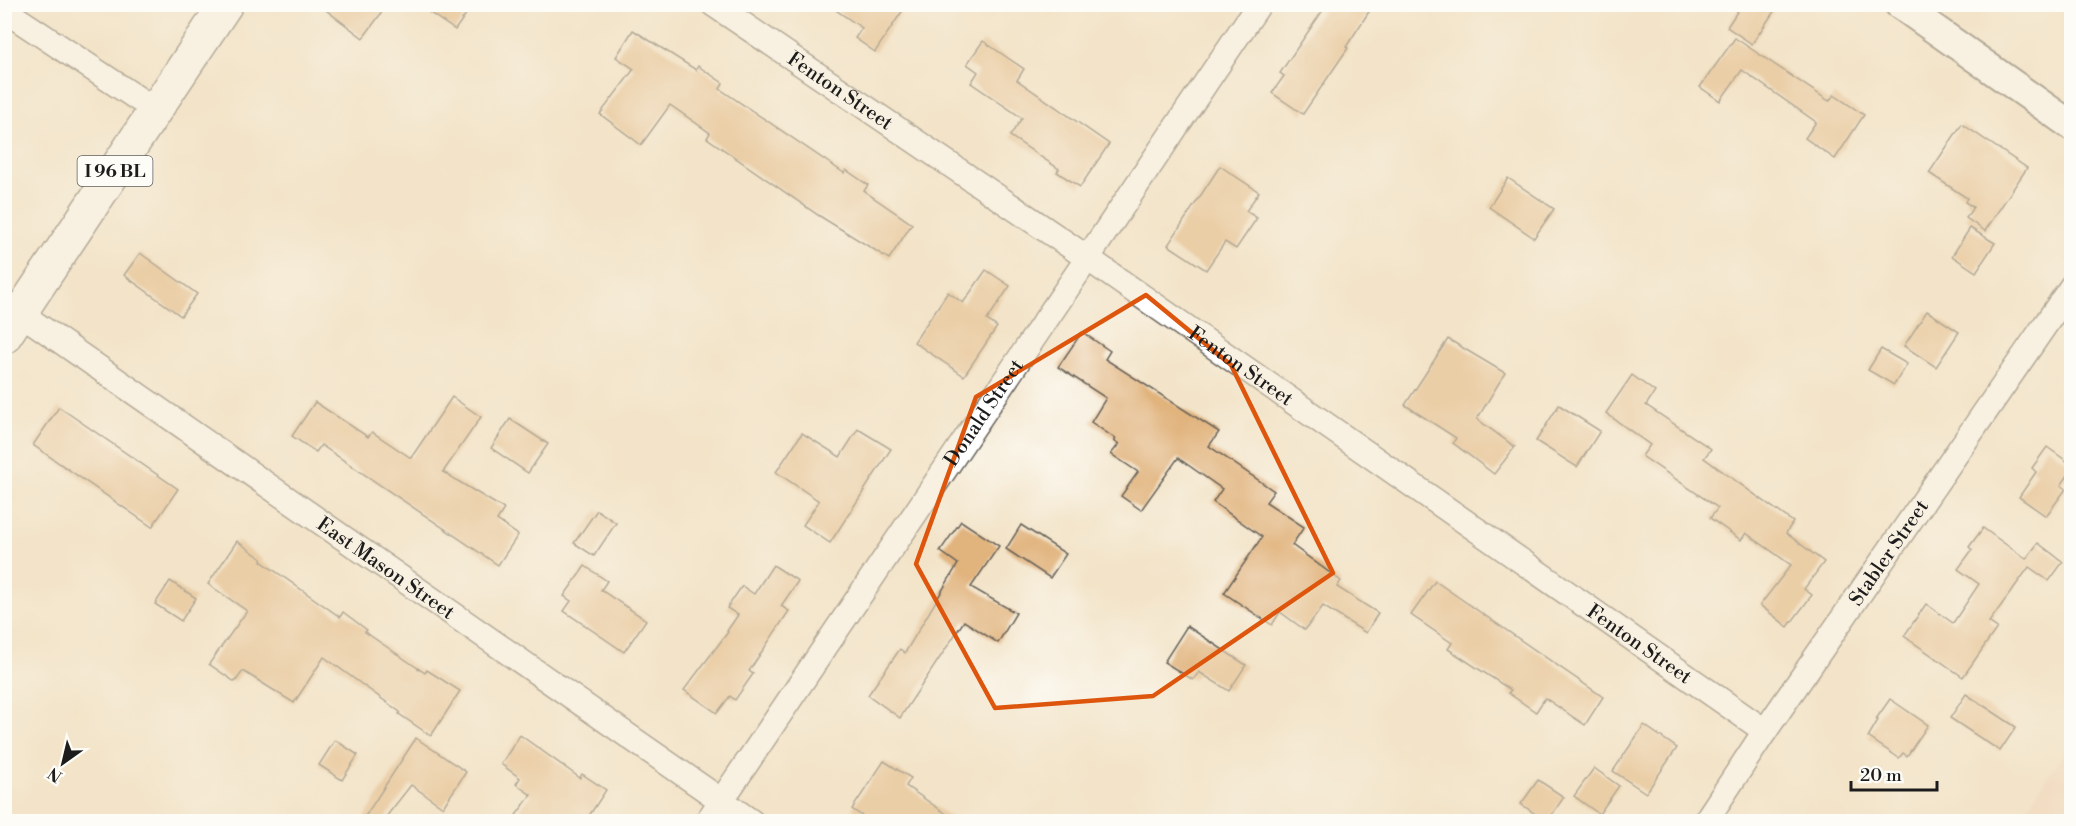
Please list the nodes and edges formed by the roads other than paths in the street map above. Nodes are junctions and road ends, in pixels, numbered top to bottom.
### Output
1 (226, 4) edge
2 (713, 4) edge
3 (1259, 4) edge
4 (1899, 4) edge
5 (4, 10) edge
6 (155, 110) junction
7 (2072, 126) edge
8 (1087, 258) junction
9 (2072, 286) edge
10 (12, 325) edge
11 (1765, 731) junction
12 (720, 800) junction
13 (707, 822) edge
14 (752, 822) edge
15 (1705, 822) edge

1 - 6 main road, I 96 BL
2 - 8 street, Fenton Street
3 - 8 street, Donald Street
4 - 7 street
5 - 6 street
6 - 10 main road, I 96 BL
8 - 11 street, Fenton Street
8 - 12 street, Donald Street
9 - 11 street, Stabler Street
10 - 12 street, East Mason Street
11 - 15 street, Stabler Street
12 - 13 street, Donald Street
12 - 14 street, East Mason Street

